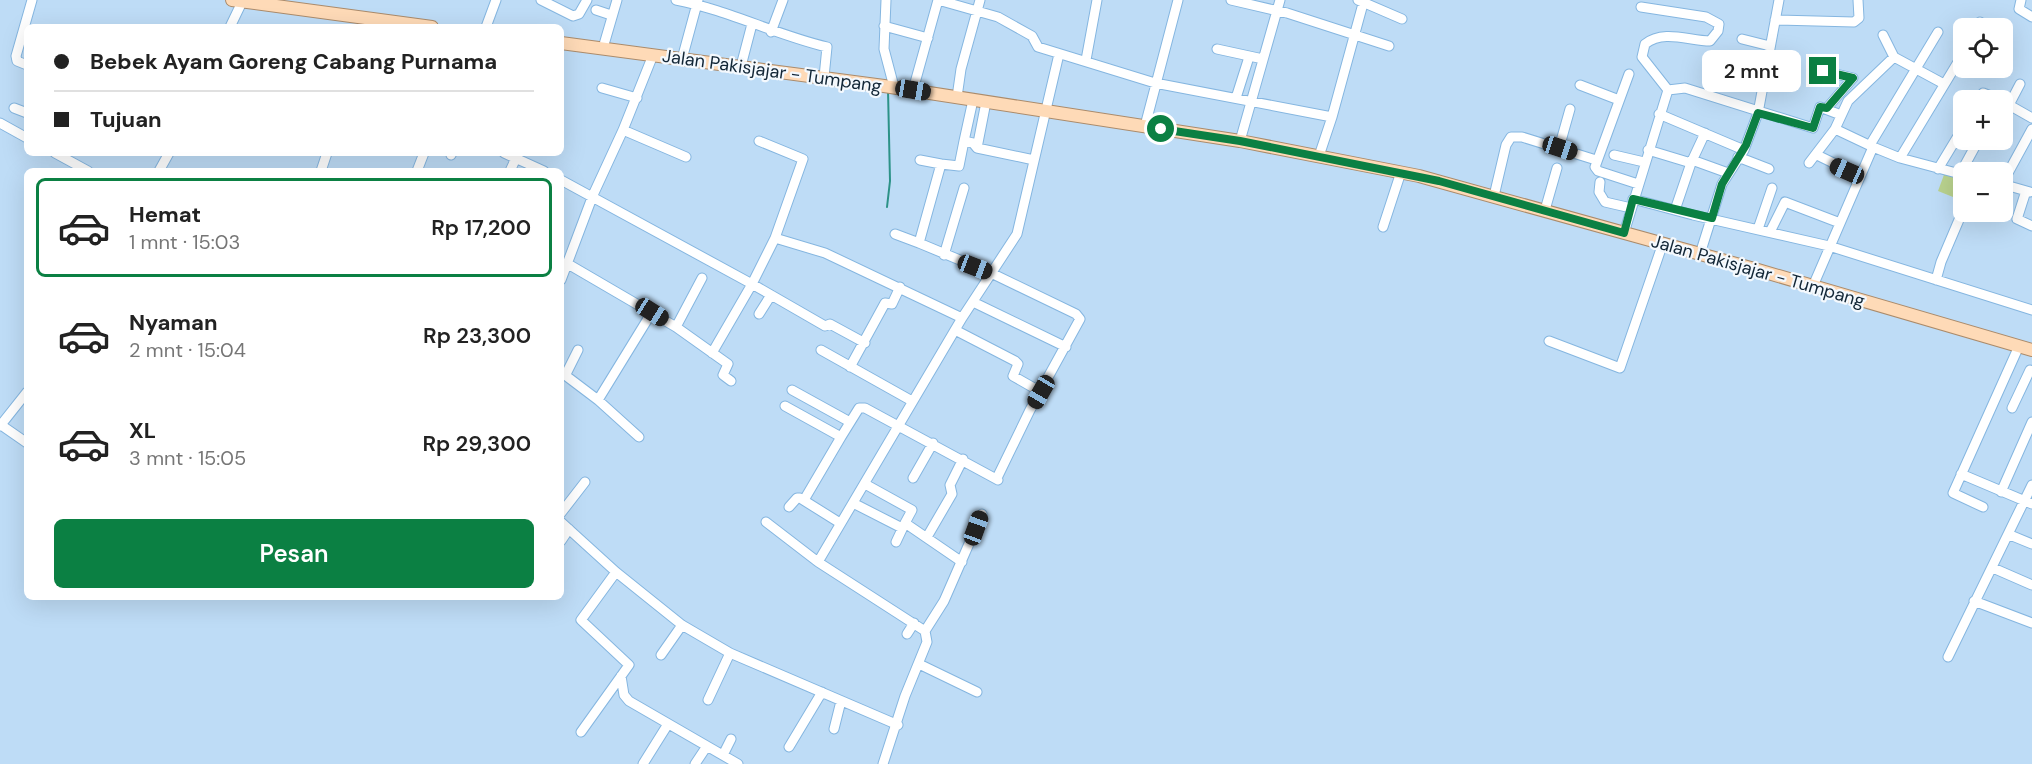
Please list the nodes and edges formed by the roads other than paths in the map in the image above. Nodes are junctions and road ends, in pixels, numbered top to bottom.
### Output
1 (32, 0) edge
2 (496, 0) edge
3 (541, 0) edge
4 (587, 0) edge
5 (617, 0) edge
6 (676, 0) edge
7 (783, 0) edge
8 (886, 0) edge
9 (938, 0) edge
10 (980, 0) edge
11 (1097, 0) edge
12 (1178, 0) edge
13 (1231, 0) edge
14 (1280, 0) edge
15 (1779, 0) edge
16 (1858, 0) edge
17 (2021, 0) edge
18 (237, 1) edge
19 (1362, 1) edge
20 (697, 2) edge
21 (1641, 7) dead end
22 (596, 10) dead end
23 (977, 11) junction
24 (1277, 11) junction
25 (611, 15) junction
26 (2032, 17) edge
27 (1402, 19) dead end
28 (1774, 20) junction
29 (366, 23) edge
30 (25, 24) edge
31 (231, 24) edge
32 (382, 24) edge
33 (487, 24) edge
34 (752, 24) junction
35 (884, 26) junction
36 (24, 28) edge
37 (771, 32) junction
38 (1938, 32) dead end
39 (1353, 34) junction
40 (1883, 35) dead end
41 (928, 38) junction
42 (1742, 39) dead end
43 (564, 43) edge
44 (1389, 46) dead end
45 (1770, 46) junction
46 (603, 48) junction
47 (1217, 49) dead end
48 (1059, 54) junction
49 (653, 55) junction
50 (1249, 57) junction
51 (1894, 57) junction
52 (682, 59) junction
53 (1263, 59) junction
54 (1086, 60) junction
55 (24, 64) edge
56 (741, 66) junction
57 (1916, 69) junction
58 (1953, 69) edge
59 (1823, 71) dead end
60 (1629, 74) dead end
61 (824, 77) junction
62 (1155, 83) junction
63 (1944, 84) junction
64 (2020, 84) dead end
65 (1580, 85) dead end
66 (890, 87) junction
67 (602, 88) dead end
68 (913, 90) junction
69 (1668, 90) junction
70 (2013, 92) edge
71 (957, 97) junction
72 (637, 98) junction
73 (1236, 98) junction
74 (1619, 100) junction
75 (980, 101) junction
76 (1250, 101) junction
77 (14, 108) dead end
78 (1827, 108) junction
79 (2013, 108) edge
80 (1570, 109) dead end
81 (1046, 111) junction
82 (24, 112) edge
83 (1758, 113) junction
84 (1659, 114) junction
85 (1841, 114) junction
86 (1332, 117) junction
87 (2032, 118) edge
88 (0, 123) edge
89 (1145, 126) junction
90 (1835, 129) junction
91 (2032, 129) edge
92 (623, 130) junction
93 (1705, 133) junction
94 (24, 136) edge
95 (759, 141) dead end
96 (964, 141) junction
97 (1240, 141) junction
98 (1953, 144) edge
99 (1871, 146) junction
100 (977, 148) junction
101 (1560, 148) junction
102 (2021, 148) junction
103 (1648, 150) junction
104 (2032, 152) edge
105 (1741, 154) junction
106 (1817, 154) junction
107 (1614, 155) dead end
108 (60, 156) edge
109 (511, 156) edge
110 (1318, 156) junction
111 (686, 157) dead end
112 (516, 158) junction
113 (1900, 158) junction
114 (920, 160) dead end
115 (1034, 160) junction
116 (1596, 160) junction
117 (1644, 162) junction
118 (1691, 162) junction
119 (1809, 163) dead end
120 (2013, 163) edge
121 (940, 164) junction
122 (82, 168) edge
123 (511, 168) edge
124 (538, 168) edge
125 (1557, 168) dead end
126 (1769, 169) dead end
127 (1938, 169) junction
128 (1401, 172) junction
129 (1728, 173) junction
130 (1953, 173) edge
131 (1860, 176) junction
132 (564, 181) edge
133 (1600, 182) dead end
134 (1638, 184) junction
135 (2013, 187) edge
136 (964, 188) dead end
137 (1772, 188) dead end
138 (2029, 192) edge
139 (593, 195) junction
140 (1494, 196) junction
141 (1632, 203) junction
142 (1545, 210) junction
143 (1675, 210) junction
144 (1712, 218) junction
145 (1840, 222) junction
146 (1958, 222) edge
147 (2032, 226) edge
148 (1383, 227) dead end
149 (1758, 229) junction
150 (1770, 232) junction
151 (1624, 233) junction
152 (895, 234) dead end
153 (775, 238) junction
154 (919, 243) junction
155 (1663, 243) junction
156 (1829, 246) junction
157 (1700, 254) junction
158 (944, 255) junction
159 (568, 264) junction
160 (564, 273) edge
161 (991, 273) junction
162 (702, 278) dead end
163 (1936, 280) junction
164 (752, 284) junction
165 (1813, 286) junction
166 (900, 287) junction
167 (771, 296) junction
168 (973, 302) junction
169 (2032, 310) edge
170 (652, 312) junction
171 (759, 314) dead end
172 (962, 318) junction
173 (676, 327) junction
174 (955, 330) junction
175 (1549, 341) dead end
176 (865, 343) junction
177 (2019, 346) junction
178 (1066, 347) junction
179 (578, 350) dead end
180 (821, 350) dead end
181 (2032, 350) edge
182 (712, 353) junction
183 (850, 367) junction
184 (2031, 369) edge
185 (564, 371) edge
186 (564, 374) edge
187 (731, 381) dead end
188 (792, 390) dead end
189 (1041, 392) junction
190 (24, 398) edge
191 (597, 400) junction
192 (912, 401) junction
193 (785, 406) dead end
194 (2012, 408) dead end
195 (850, 422) junction
196 (2032, 422) edge
197 (0, 425) edge
198 (899, 427) junction
199 (639, 437) dead end
200 (841, 437) junction
201 (24, 441) edge
202 (933, 442) junction
203 (963, 459) junction
204 (1961, 474) junction
205 (914, 477) dead end
206 (585, 482) dead end
207 (865, 484) junction
208 (2032, 485) edge
209 (2001, 492) junction
210 (804, 500) junction
211 (853, 503) junction
212 (2029, 503) edge
213 (789, 507) dead end
214 (1983, 507) dead end
215 (564, 509) edge
216 (982, 514) dead end
217 (766, 522) dead end
218 (840, 523) junction
219 (564, 525) edge
220 (904, 526) junction
221 (569, 529) junction
222 (2010, 535) junction
223 (564, 536) edge
224 (927, 537) junction
225 (896, 542) dead end
226 (2032, 544) edge
227 (818, 562) junction
228 (962, 562) junction
229 (1993, 568) junction
230 (616, 572) junction
231 (2032, 585) edge
232 (1974, 601) junction
233 (914, 623) junction
234 (2032, 623) edge
235 (682, 625) junction
236 (925, 631) junction
237 (907, 634) dead end
238 (730, 652) junction
239 (661, 655) dead end
240 (1948, 657) dead end
241 (919, 664) junction
242 (621, 676) junction
243 (822, 692) junction
244 (977, 692) dead end
245 (708, 700) dead end
246 (841, 701) junction
247 (893, 723) junction
248 (668, 724) junction
249 (834, 729) dead end
250 (581, 732) dead end
251 (731, 739) dead end
252 (707, 746) junction
253 (789, 747) dead end
254 (723, 755) junction
255 (644, 764) edge
256 (695, 764) edge
257 (738, 764) edge
258 (884, 764) edge

1 - 30 street
2 - 33 street
3 - 4 street
5 - 25 street
6 - 20 street
7 - 37 street
8 - 35 street
9 - 23 street
9 - 41 street
10 - 23 street
11 - 54 street
12 - 62 street
13 - 24 street
14 - 24 street
15 - 28 street
16 - 28 street
17 - 26 street
18 - 29 main road
18 - 31 street
19 - 27 street
19 - 39 street
20 - 34 street
20 - 52 street
21 - 69 street
22 - 25 street
23 - 48 street
23 - 71 street
24 - 39 street
24 - 53 street
25 - 46 street
28 - 45 street
29 - 32 main road
34 - 37 street
34 - 56 street
35 - 41 street
35 - 66 street
36 - 55 street
37 - 61 street
38 - 57 street
39 - 44 street
39 - 86 street
40 - 51 street
41 - 68 street
42 - 45 street
43 - 46 main road, Jalan Pakisjajar - Tumpang
45 - 83 street
46 - 49 main road, Jalan Pakisjajar - Tumpang
47 - 50 street
48 - 54 street
48 - 81 street
49 - 52 main road, Jalan Pakisjajar - Tumpang
49 - 72 street
50 - 53 street
50 - 73 street
51 - 57 street
51 - 85 street
52 - 56 main road, Jalan Pakisjajar - Tumpang
53 - 76 street
54 - 62 street
56 - 61 main road, Jalan Pakisjajar - Tumpang
57 - 63 street
57 - 99 street
58 - 63 street
59 - 78 street
60 - 74 street
61 - 66 main road, Jalan Pakisjajar - Tumpang
62 - 73 street
62 - 89 street
63 - 113 street
64 - 70 street
65 - 74 street
66 - 68 main road, Jalan Pakisjajar - Tumpang
67 - 72 street
68 - 71 main road, Jalan Pakisjajar - Tumpang
69 - 83 street
69 - 84 street
71 - 75 main road, Jalan Pakisjajar - Tumpang
72 - 92 street
73 - 76 street
74 - 116 street
75 - 81 main road, Jalan Pakisjajar - Tumpang
75 - 96 street
75 - 100 street
76 - 86 street
76 - 97 street
77 - 82 street
78 - 83 street
78 - 85 street
79 - 87 street
80 - 101 street
81 - 89 main road, Jalan Pakisjajar - Tumpang
81 - 115 street
83 - 105 street
84 - 93 street
84 - 103 street
85 - 90 street
86 - 110 street
88 - 94 street
89 - 97 main road, Jalan Pakisjajar - Tumpang
90 - 99 street
90 - 106 street
91 - 102 street
92 - 111 street
92 - 139 street
93 - 105 street
93 - 118 street
95 - 153 street
96 - 100 street
96 - 121 street
97 - 110 main road, Jalan Pakisjajar - Tumpang
98 - 127 street
99 - 113 street
99 - 131 street
100 - 115 street
101 - 116 street
101 - 140 street
102 - 104 street
102 - 120 street
103 - 117 street
103 - 118 street
105 - 126 street
105 - 129 street
106 - 119 street
106 - 131 street
107 - 117 street
108 - 122 street
109 - 112 street
110 - 128 main road, Jalan Pakisjajar - Tumpang
112 - 123 street
112 - 124 street
113 - 127 street
114 - 121 street
115 - 161 street
116 - 134 street
117 - 134 street
118 - 129 street
118 - 143 street
121 - 154 street
125 - 142 street
127 - 130 street
128 - 140 main road, Jalan Pakisjajar - Tumpang
128 - 148 street
129 - 144 street
131 - 145 street
132 - 139 street
133 - 141 street
134 - 141 street
135 - 138 street
136 - 158 street
137 - 149 street
138 - 147 street
139 - 159 street
139 - 164 street
140 - 142 main road, Jalan Pakisjajar - Tumpang
141 - 143 street
141 - 151 street
142 - 151 main road, Jalan Pakisjajar - Tumpang
143 - 144 street
144 - 149 street
144 - 157 street
145 - 150 street
145 - 156 street
146 - 163 street
149 - 150 street
150 - 156 street
151 - 155 main road, Jalan Pakisjajar - Tumpang
152 - 154 street
153 - 164 street
153 - 166 street
154 - 158 street
155 - 157 main road, Jalan Pakisjajar - Tumpang
155 - 175 street
156 - 163 street
156 - 165 street
157 - 165 main road, Jalan Pakisjajar - Tumpang
158 - 161 street
159 - 160 street
159 - 170 street
161 - 168 street
161 - 178 street
162 - 173 street
163 - 169 street
164 - 167 street
164 - 182 street
165 - 177 main road, Jalan Pakisjajar - Tumpang
166 - 172 street
166 - 176 street
167 - 171 street
167 - 176 street
168 - 172 street
168 - 178 street
170 - 173 street
170 - 191 street
172 - 174 street
173 - 182 street
174 - 189 street
174 - 192 street
176 - 183 street
177 - 181 main road, Jalan Pakisjajar - Tumpang
177 - 204 street
178 - 189 street
179 - 185 street
180 - 183 street
182 - 187 street
183 - 192 street
184 - 194 street
186 - 191 street
188 - 195 street
189 - 203 street
190 - 197 street
191 - 199 street
192 - 198 street
193 - 200 street
195 - 198 street
195 - 200 street
196 - 209 street
197 - 201 street
198 - 202 street
198 - 207 street
200 - 210 street
202 - 203 street
202 - 205 street
203 - 224 street
204 - 209 street
204 - 214 street
206 - 215 street
207 - 211 street
207 - 220 street
208 - 212 street
209 - 212 street
210 - 213 street
210 - 218 street
211 - 218 street
211 - 220 street
212 - 222 street
216 - 228 street
217 - 227 street
218 - 227 street
219 - 221 street
220 - 224 street
220 - 225 street
221 - 223 street
221 - 230 street
222 - 226 street
222 - 229 street
224 - 228 street
227 - 233 street
228 - 236 street
229 - 231 street
229 - 232 street
230 - 235 street
230 - 242 street
232 - 234 street
232 - 240 street
233 - 236 street
233 - 237 street
235 - 238 street
235 - 239 street
236 - 241 street
238 - 243 street
238 - 245 street
241 - 244 street
241 - 247 street
242 - 248 street
242 - 250 street
243 - 246 street
243 - 253 street
246 - 247 street
246 - 249 street
247 - 258 street
248 - 252 street
248 - 255 street
251 - 254 street
252 - 254 street
252 - 256 street
254 - 257 street

